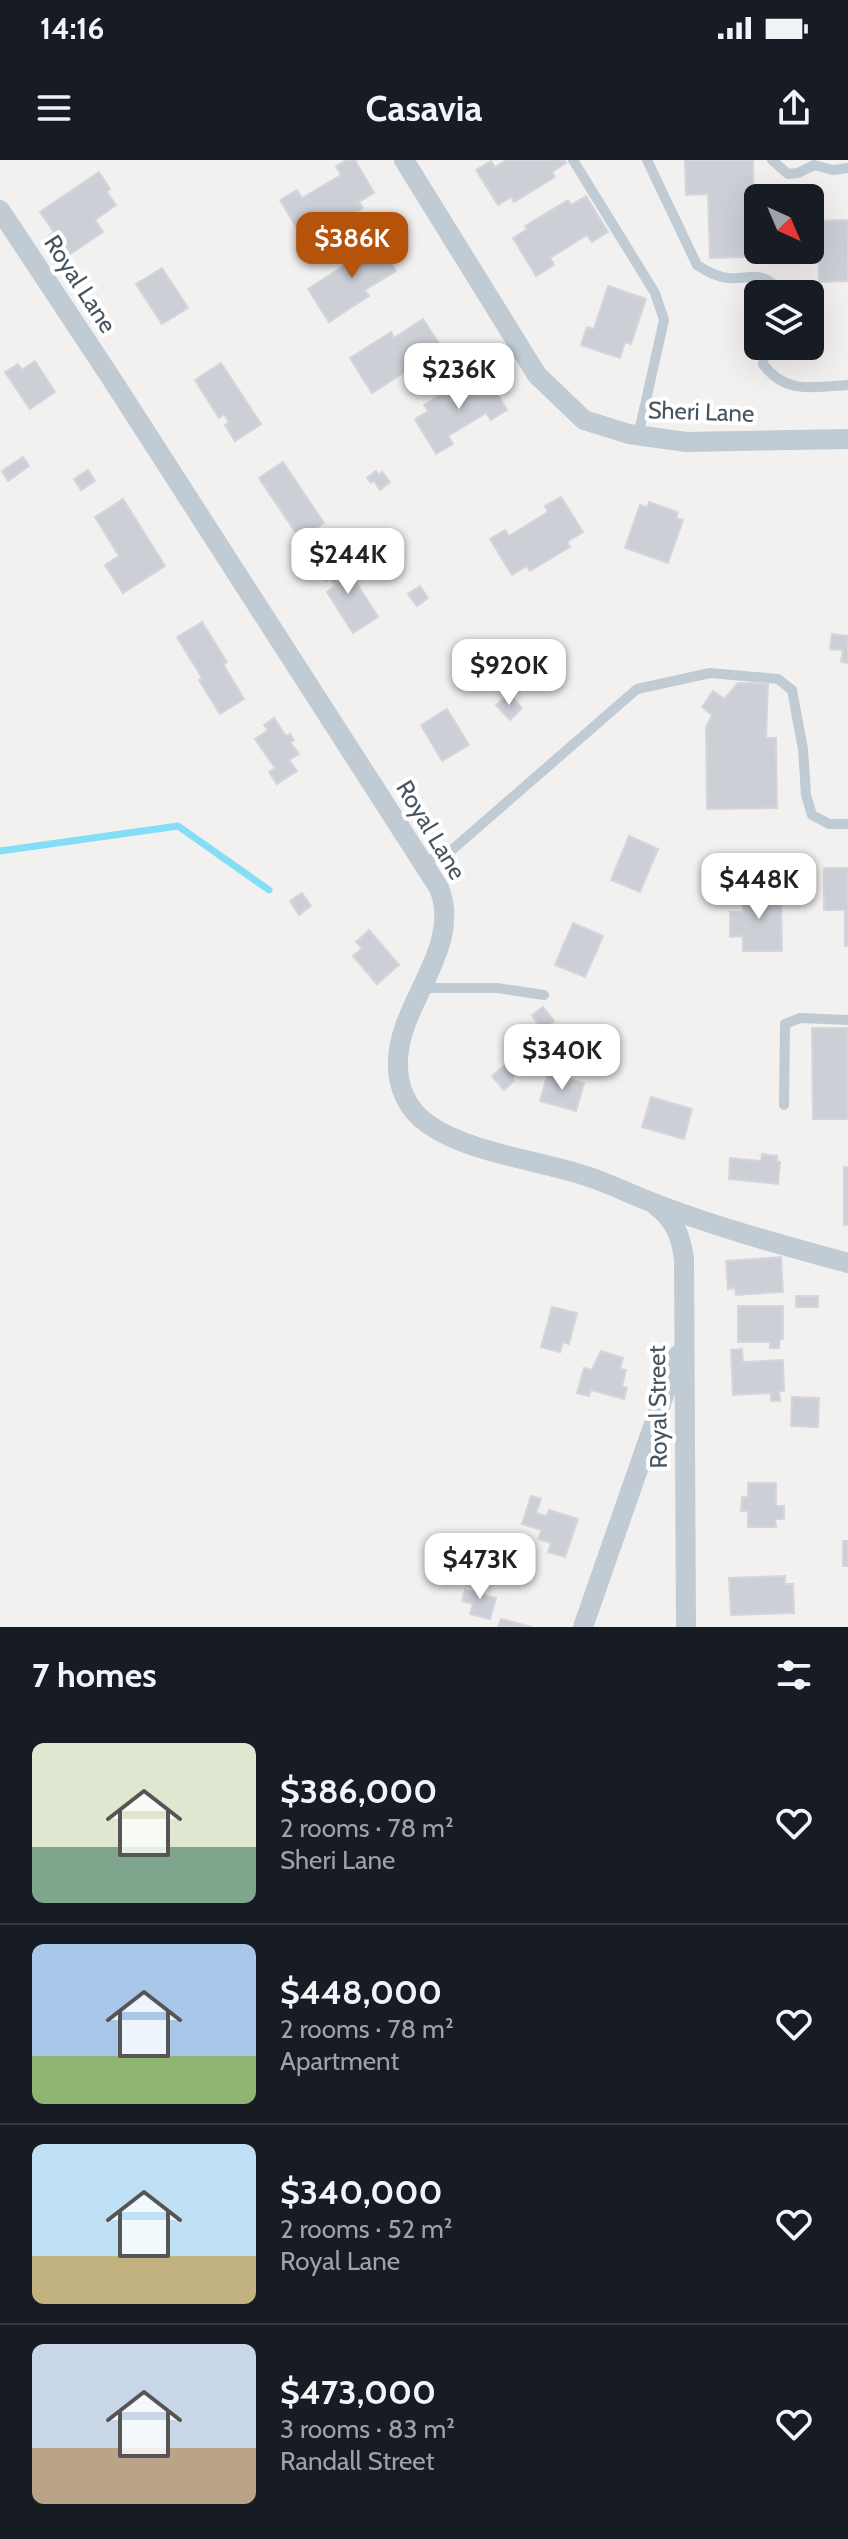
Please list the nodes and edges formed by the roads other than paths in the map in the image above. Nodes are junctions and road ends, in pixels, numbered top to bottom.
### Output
1 (404, 160) edge
2 (573, 160) edge
3 (647, 160) edge
4 (772, 160) edge
5 (813, 163) edge
6 (848, 168) edge
7 (0, 210) edge
8 (768, 280) edge
9 (763, 360) edge
10 (848, 385) edge
11 (638, 436) junction
12 (848, 439) edge
13 (848, 824) edge
14 (423, 863) junction
15 (420, 988) junction
16 (544, 995) dead end
17 (848, 1020) edge
18 (784, 1105) dead end
19 (648, 1201) junction
20 (848, 1263) edge
21 (683, 1340) junction
22 (583, 1627) edge
23 (686, 1627) edge

1 - 11 street, Sheri Lane
2 - 11 lane
3 - 8 lane
4 - 5 lane
5 - 6 lane
7 - 14 street, Royal Lane
9 - 10 lane
11 - 12 street, Sheri Lane
13 - 14 lane
14 - 15 street, Royal Lane
15 - 16 lane
15 - 19 street, Royal Lane
17 - 18 lane
19 - 20 street, Royal Lane
19 - 21 street, Royal Street
21 - 22 street
21 - 23 street, Royal Street

